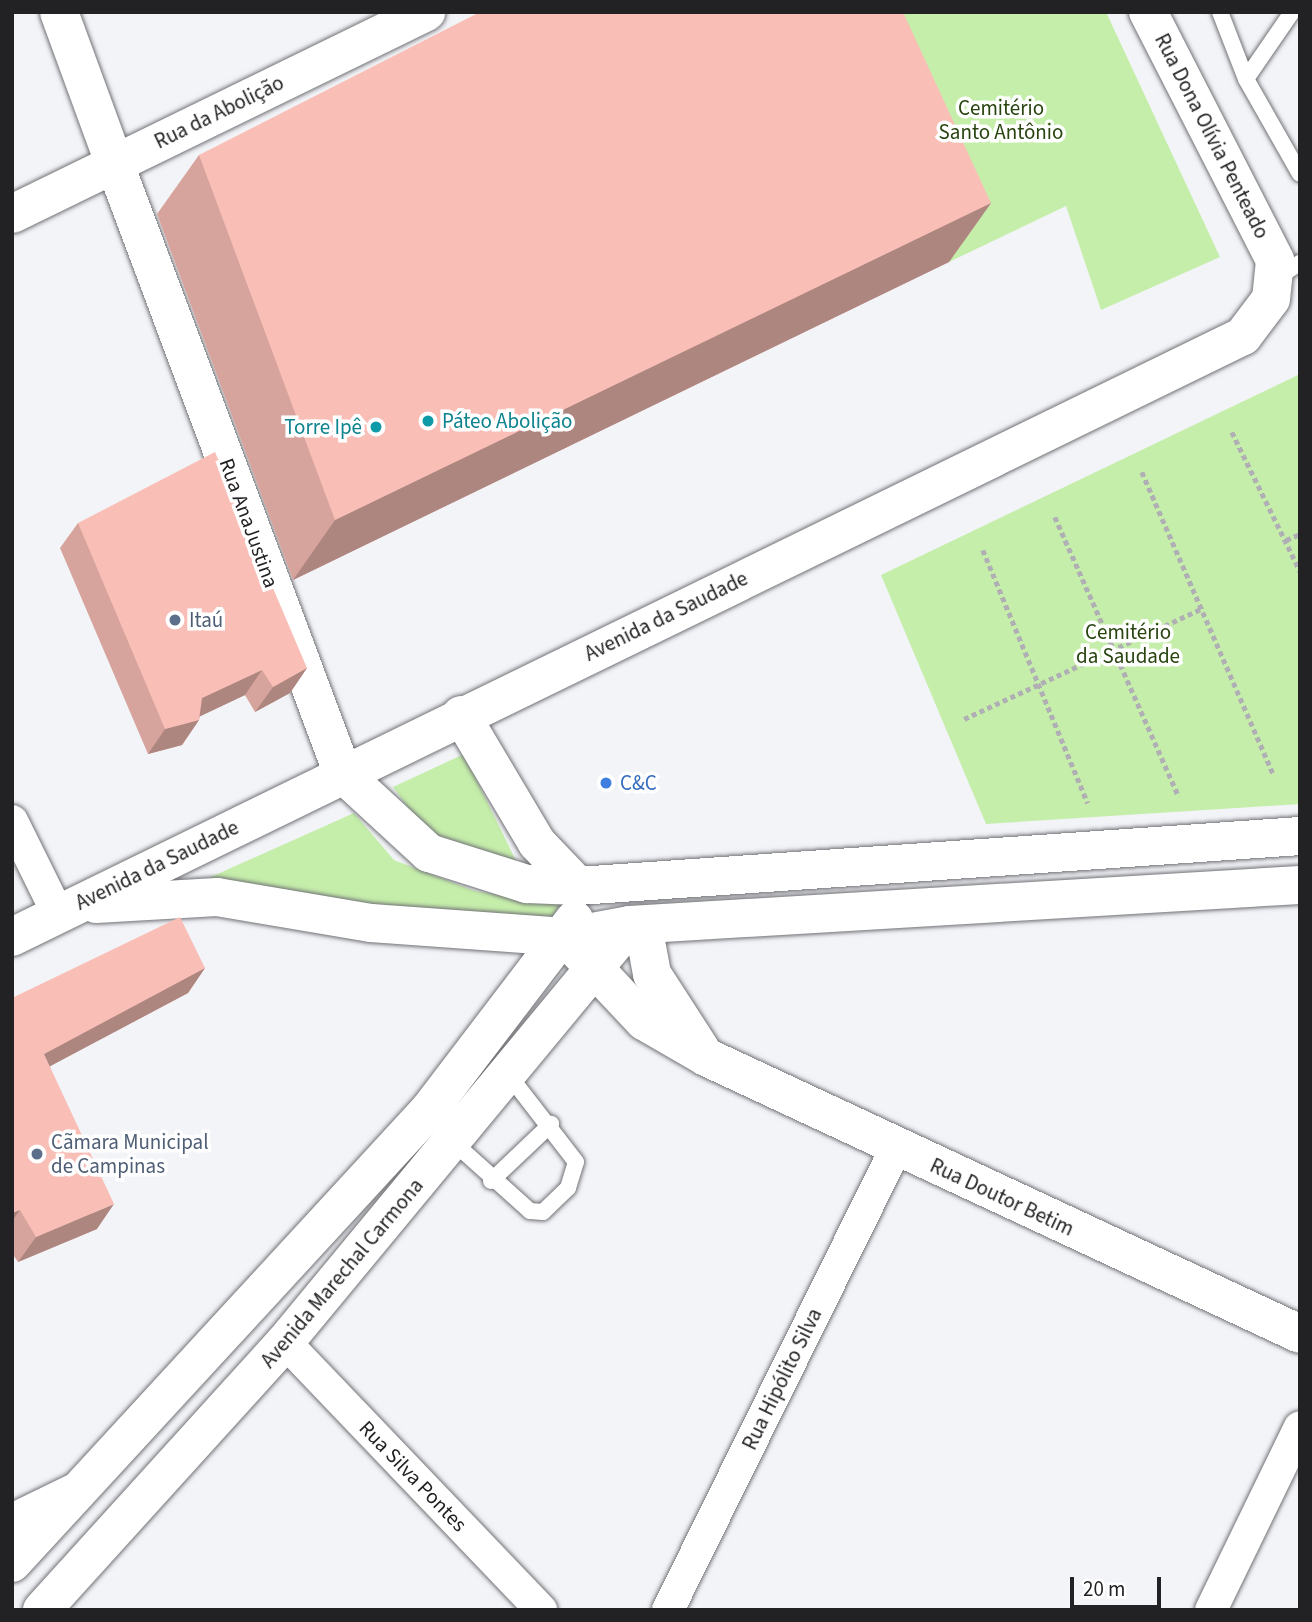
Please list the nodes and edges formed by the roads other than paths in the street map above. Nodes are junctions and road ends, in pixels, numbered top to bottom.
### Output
1 (59, 12) edge
2 (426, 12) edge
3 (1148, 12) edge
4 (1220, 12) edge
5 (1292, 12) edge
6 (1246, 79) junction
7 (114, 162) junction
8 (1298, 165) edge
9 (12, 214) edge
10 (1283, 267) edge
11 (461, 715) junction
12 (343, 774) junction
13 (12, 821) edge
14 (1300, 835) edge
15 (585, 885) junction
16 (1300, 885) edge
17 (65, 910) junction
18 (636, 925) junction
19 (12, 937) edge
20 (565, 937) junction
21 (593, 972) junction
22 (706, 1057) junction
23 (508, 1074) junction
24 (551, 1124) junction
25 (453, 1141) junction
26 (896, 1148) junction
27 (491, 1181) junction
28 (1300, 1334) edge
29 (285, 1342) junction
30 (1300, 1427) edge
31 (80, 1490) junction
32 (12, 1523) edge
33 (12, 1563) edge
34 (41, 1610) edge
35 (541, 1610) edge
36 (668, 1610) edge
37 (1211, 1610) edge

1 - 7 main road, Rua AnaJustina
2 - 7 main road, Rua da Abolição
3 - 10 main road, Rua Dona Olívia Penteado
4 - 6 lane
5 - 6 lane
6 - 8 lane
7 - 9 main road, Rua da Abolição
7 - 12 main road, Rua AnaJustina
10 - 11 main road, Avenida da Saudade
11 - 12 main road, Avenida da Saudade
11 - 15 main road
12 - 15 main road, Rua AnaJustina
12 - 17 main road, Avenida da Saudade
13 - 17 street
14 - 15 main road, Rua AnaJustina
15 - 20 main road, Avenida Marechal Carmona
16 - 18 main road
17 - 19 main road, Avenida da Saudade
17 - 20 main road
18 - 20 main road
18 - 21 main road, Avenida Marechal Carmona
18 - 22 main road
20 - 21 main road, Rua Doutor Betim
20 - 31 main road, Avenida Marechal Carmona
21 - 22 main road, Rua Doutor Betim
21 - 23 main road, Avenida Marechal Carmona
22 - 26 main road, Rua Doutor Betim
23 - 24 lane
23 - 25 main road, Avenida Marechal Carmona
24 - 27 lane
24 - 27 lane
25 - 27 lane
25 - 29 main road, Avenida Marechal Carmona
26 - 28 main road, Rua Doutor Betim
26 - 36 street, Rua Hipólito Silva
29 - 34 main road, Avenida Marechal Carmona
29 - 35 street, Rua Silva Pontes
30 - 37 street
31 - 32 main road
31 - 33 main road, Avenida Marechal Carmona

